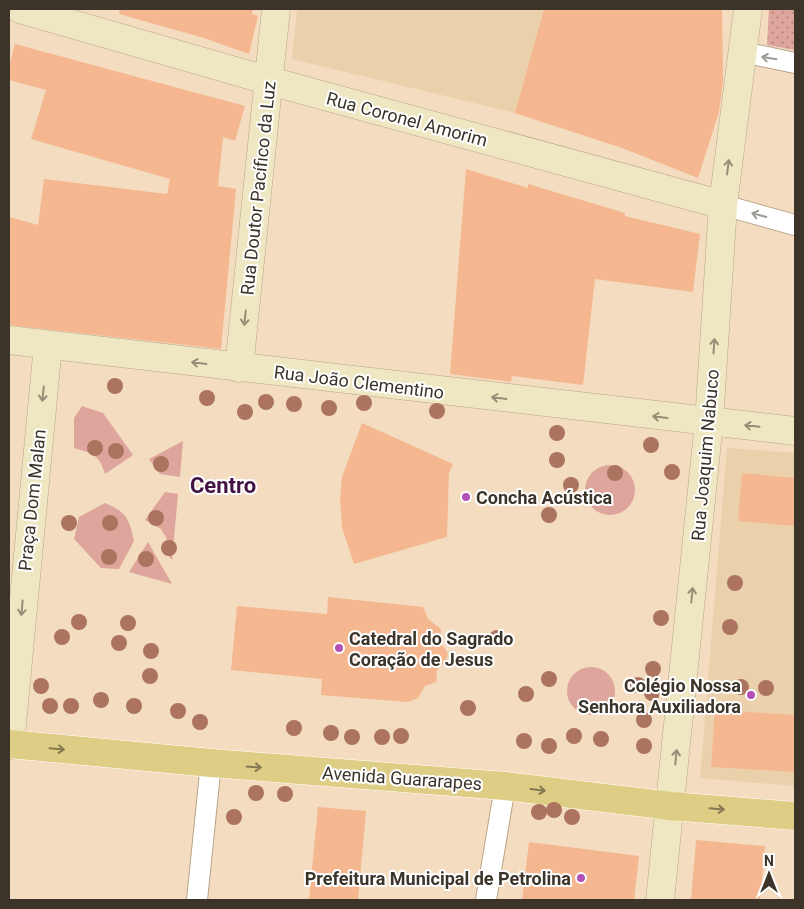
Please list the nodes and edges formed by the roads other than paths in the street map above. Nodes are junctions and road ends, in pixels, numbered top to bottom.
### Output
1 (20, 9) edge
2 (276, 9) edge
3 (748, 9) edge
4 (743, 52) junction
5 (795, 63) edge
6 (270, 82) junction
7 (723, 205) junction
8 (795, 225) edge
9 (9, 340) edge
10 (48, 345) junction
11 (239, 368) junction
12 (709, 422) junction
13 (795, 431) edge
14 (17, 575) edge
15 (9, 744) edge
16 (211, 763) junction
17 (505, 786) junction
18 (671, 806) junction
19 (795, 816) edge
20 (197, 900) edge
21 (486, 900) edge
22 (660, 900) edge

1 - 6 main road, Rua Coronel Amorim
2 - 6 main road, Rua Doutor Pacífico da Luz
3 - 4 main road, Rua Joaquim Nabuco
5 -> 4 street
7 -> 4 main road, Rua Joaquim Nabuco
6 - 7 main road, Rua Coronel Amorim
6 -> 11 main road, Rua Doutor Pacífico da Luz
8 -> 7 street, Rua Coronel Amorim
12 -> 7 main road, Rua Joaquim Nabuco
9 - 10 main road, Rua João Clementino
11 -> 10 main road, Rua João Clementino
10 -> 14 main road, Praça Dom Malan
12 -> 11 main road, Rua João Clementino
13 -> 12 main road, Rua João Clementino
18 -> 12 main road, Rua Joaquim Nabuco
14 -> 15 main road, Praça Dom Malan
15 -> 16 main road, Avenida Guararapes
16 -> 17 main road, Avenida Guararapes
16 - 20 street
17 -> 18 main road, Avenida Guararapes
17 - 21 street
18 -> 19 main road, Avenida Guararapes
18 - 22 main road, Rua Joaquim Nabuco

